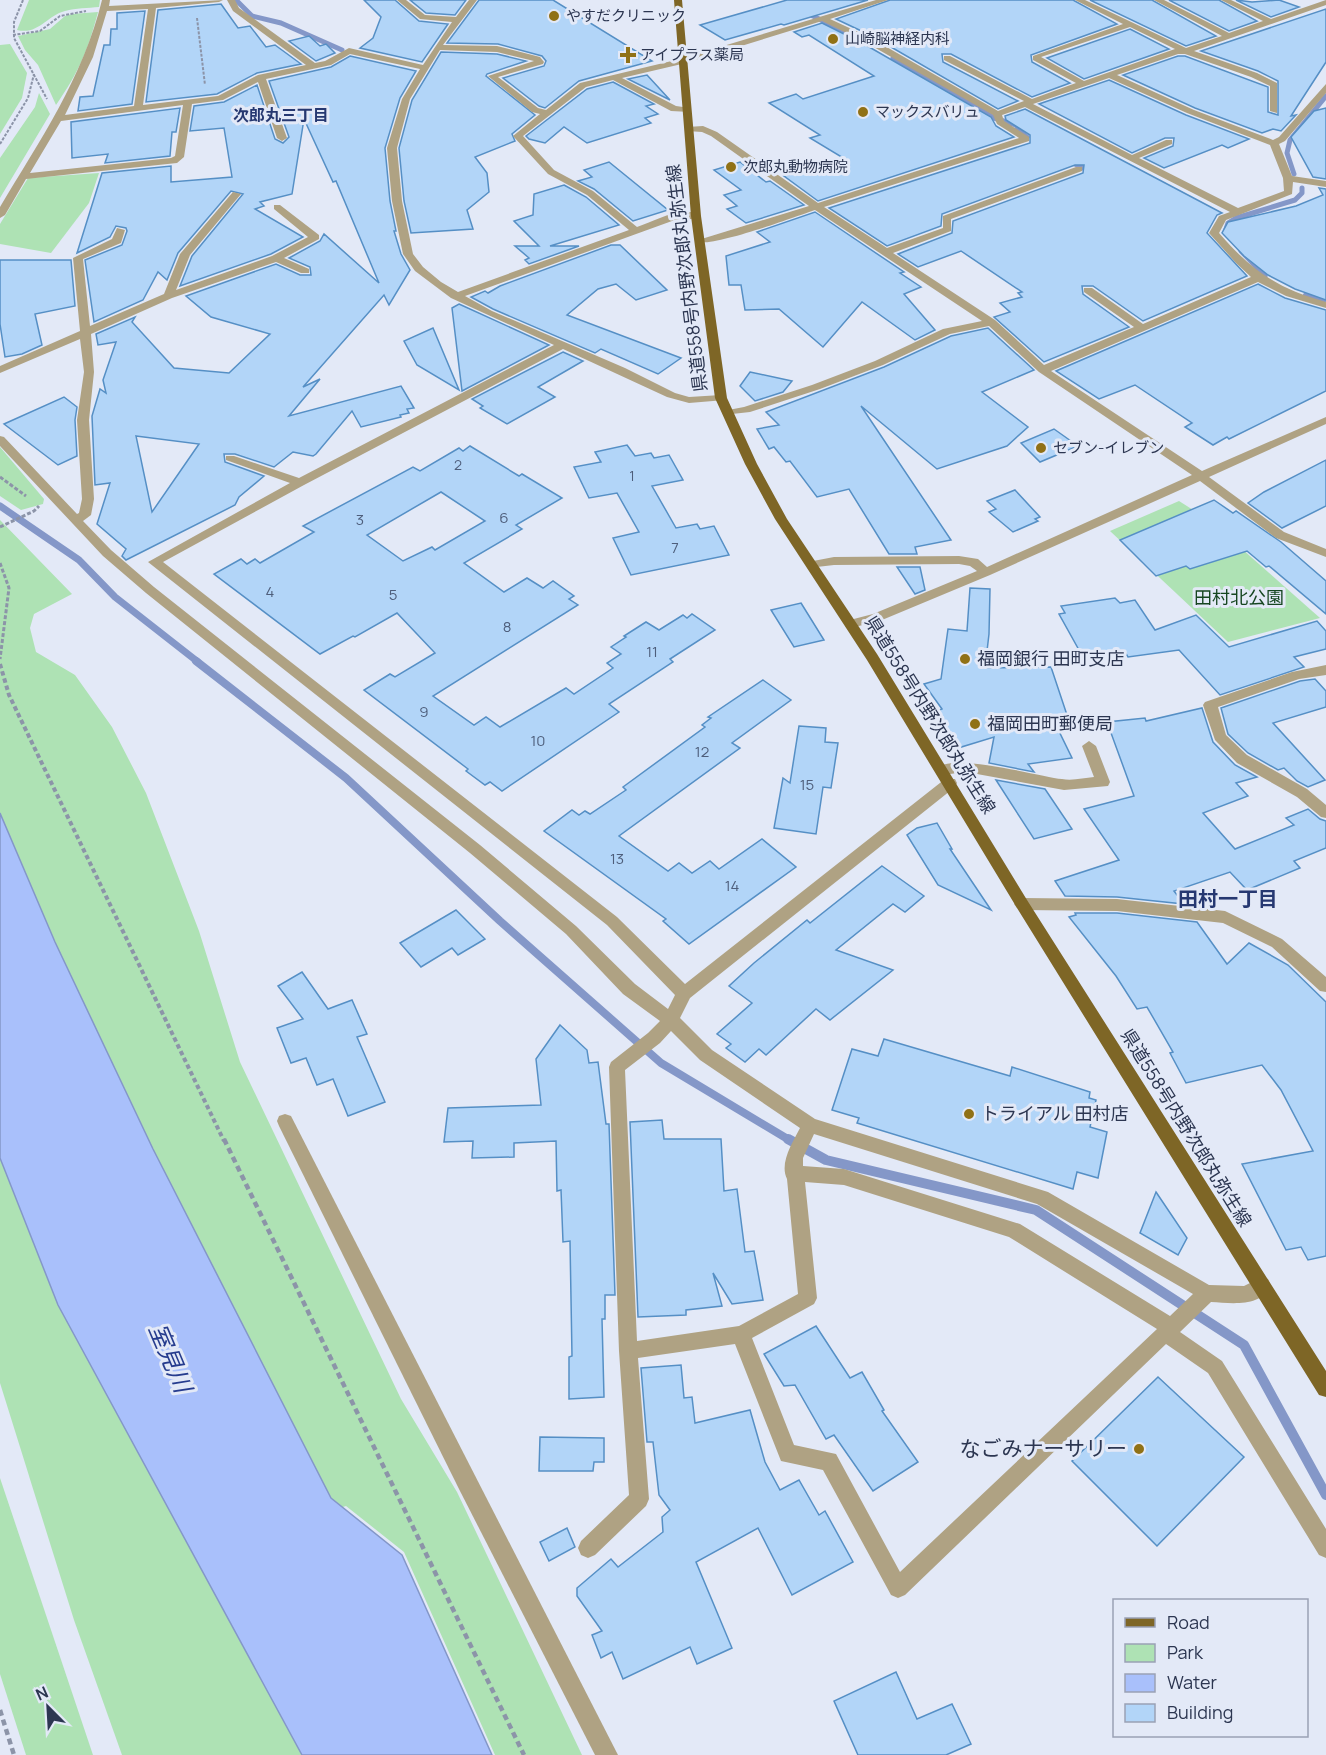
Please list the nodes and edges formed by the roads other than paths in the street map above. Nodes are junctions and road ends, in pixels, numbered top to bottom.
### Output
1 (219, 0) edge
2 (231, 0) edge
3 (401, 0) edge
4 (472, 0) edge
5 (678, 0) edge
6 (884, 0) edge
7 (1080, 0) edge
8 (1158, 0) edge
9 (1225, 0) edge
10 (1326, 2) edge
11 (105, 4) edge
12 (152, 6) junction
13 (458, 20) junction
14 (819, 20) junction
15 (1269, 21) junction
16 (1130, 24) junction
17 (1229, 36) junction
18 (438, 47) junction
19 (1186, 51) junction
20 (947, 57) dead end
21 (683, 61) junction
22 (314, 66) junction
23 (425, 68) junction
24 (1109, 74) junction
25 (261, 77) junction
26 (615, 78) junction
27 (1082, 83) junction
28 (1326, 87) edge
29 (188, 102) junction
30 (1028, 103) junction
31 (1271, 106) dead end
32 (138, 108) junction
33 (687, 110) junction
34 (547, 113) junction
35 (999, 118) junction
36 (57, 119) junction
37 (690, 129) junction
38 (282, 138) dead end
39 (1169, 142) dead end
40 (1274, 142) junction
41 (1130, 159) junction
42 (1079, 169) dead end
43 (22, 177) junction
44 (1288, 178) junction
45 (1326, 184) edge
46 (236, 194) dead end
47 (277, 207) dead end
48 (820, 207) junction
49 (1236, 211) junction
50 (0, 215) edge
51 (696, 216) junction
52 (120, 230) dead end
53 (637, 232) junction
54 (700, 241) junction
55 (886, 252) junction
56 (276, 258) junction
57 (304, 271) dead end
58 (1258, 278) junction
59 (1088, 290) dead end
60 (168, 296) junction
61 (455, 296) junction
62 (1326, 305) edge
63 (991, 322) junction
64 (1142, 328) junction
65 (86, 332) junction
66 (560, 346) junction
67 (0, 370) edge
68 (1043, 370) junction
69 (721, 398) junction
70 (727, 413) junction
71 (1326, 420) edge
72 (0, 439) edge
73 (230, 458) dead end
74 (1201, 477) junction
75 (300, 482) junction
76 (77, 519) junction
77 (1326, 553) edge
78 (812, 566) junction
79 (986, 572) junction
80 (851, 624) junction
81 (1326, 670) edge
82 (1089, 747) dead end
83 (946, 776) junction
84 (1326, 813) edge
85 (1022, 904) junction
86 (1326, 986) edge
87 (684, 994) junction
88 (671, 1020) junction
89 (285, 1121) dead end
90 (810, 1125) junction
91 (793, 1165) junction
92 (1262, 1285) junction
93 (1207, 1293) junction
94 (1171, 1328) junction
95 (741, 1334) junction
96 (628, 1351) junction
97 (1326, 1388) edge
98 (588, 1548) dead end
99 (1326, 1548) edge
100 (607, 1755) edge

1 - 12 street
2 - 22 street
3 - 13 street
4 - 13 street
5 - 21 main road, 県道558号内野次郎丸弥生線
6 - 14 street
7 - 16 street
8 - 17 street
9 - 15 street
10 - 15 street
11 - 12 street
11 - 36 street
12 - 32 street
13 - 18 street
14 - 21 street
14 - 35 street
15 - 17 street
16 - 19 street
16 - 27 street
17 - 19 street
18 - 23 street
18 - 34 street
19 - 24 street
19 - 31 street
20 - 30 street
21 - 26 street
21 - 33 main road, 県道558号内野次郎丸弥生線
22 - 23 street
22 - 25 street
23 - 61 street
24 - 27 street
24 - 40 street
25 - 29 street
25 - 38 street
26 - 33 street
26 - 34 street
27 - 30 street
28 - 40 street
29 - 32 street
29 - 43 street
30 - 35 street
30 - 41 street
32 - 36 street
33 - 37 main road, 県道558号内野次郎丸弥生線
34 - 53 street
35 - 48 street
36 - 43 street
37 - 48 street
37 - 51 main road, 県道558号内野次郎丸弥生線
39 - 41 street
40 - 44 street
41 - 49 street
42 - 55 street
43 - 50 street
44 - 45 street
44 - 49 street
46 - 60 street
47 - 56 street
48 - 54 street
48 - 55 street
49 - 58 street
51 - 53 street
51 - 54 main road, 県道558号内野次郎丸弥生線
52 - 65 street
53 - 61 street
54 - 69 main road, 県道558号内野次郎丸弥生線
55 - 63 street
56 - 57 street
56 - 60 street
58 - 62 street
58 - 64 street
59 - 64 street
60 - 65 street
61 - 66 street
63 - 68 street
63 - 70 street
64 - 68 street
65 - 67 street
65 - 76 street
66 - 69 street
66 - 75 street
68 - 74 street
69 - 70 main road, 県道558号内野次郎丸弥生線
70 - 78 main road, 県道558号内野次郎丸弥生線
71 - 74 street
72 - 76 street
73 - 75 street
74 - 77 street
74 - 79 street
75 - 87 street
76 - 88 street
78 - 79 street
78 - 80 main road, 県道558号内野次郎丸弥生線
79 - 80 street
80 - 83 main road, 県道558号内野次郎丸弥生線
81 - 84 street
82 - 83 street
83 - 85 main road, 県道558号内野次郎丸弥生線
83 - 87 street
85 - 86 street
85 - 92 main road, 県道558号内野次郎丸弥生線
87 - 88 street
88 - 90 street
88 - 96 street
89 - 100 street
90 - 91 street
90 - 93 street
91 - 94 street
91 - 95 street
92 - 93 street
92 - 97 main road, 県道558号内野次郎丸弥生線
93 - 94 street
94 - 95 street
94 - 99 street
95 - 96 street
96 - 98 street

